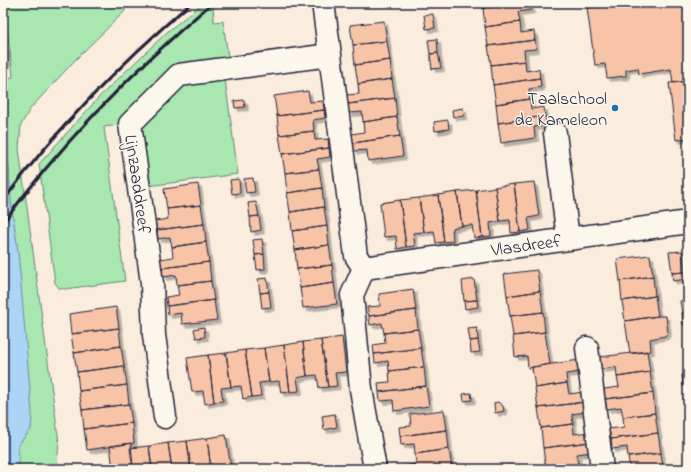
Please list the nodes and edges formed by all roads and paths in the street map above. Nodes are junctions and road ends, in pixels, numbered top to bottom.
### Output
1 (323, 3) edge
2 (330, 55) junction
3 (555, 133) dead end
4 (688, 222) edge
5 (568, 239) junction
6 (364, 268) junction
7 (587, 348) dead end
8 (165, 417) dead end
9 (375, 469) edge
10 (602, 469) edge

1 - 2 street
2 - 6 street
2 - 8 street, Lijnzaaddreef
3 - 5 street
4 - 5 street, Vlasdreef
5 - 6 street, Vlasdreef
6 - 9 street
7 - 10 street

